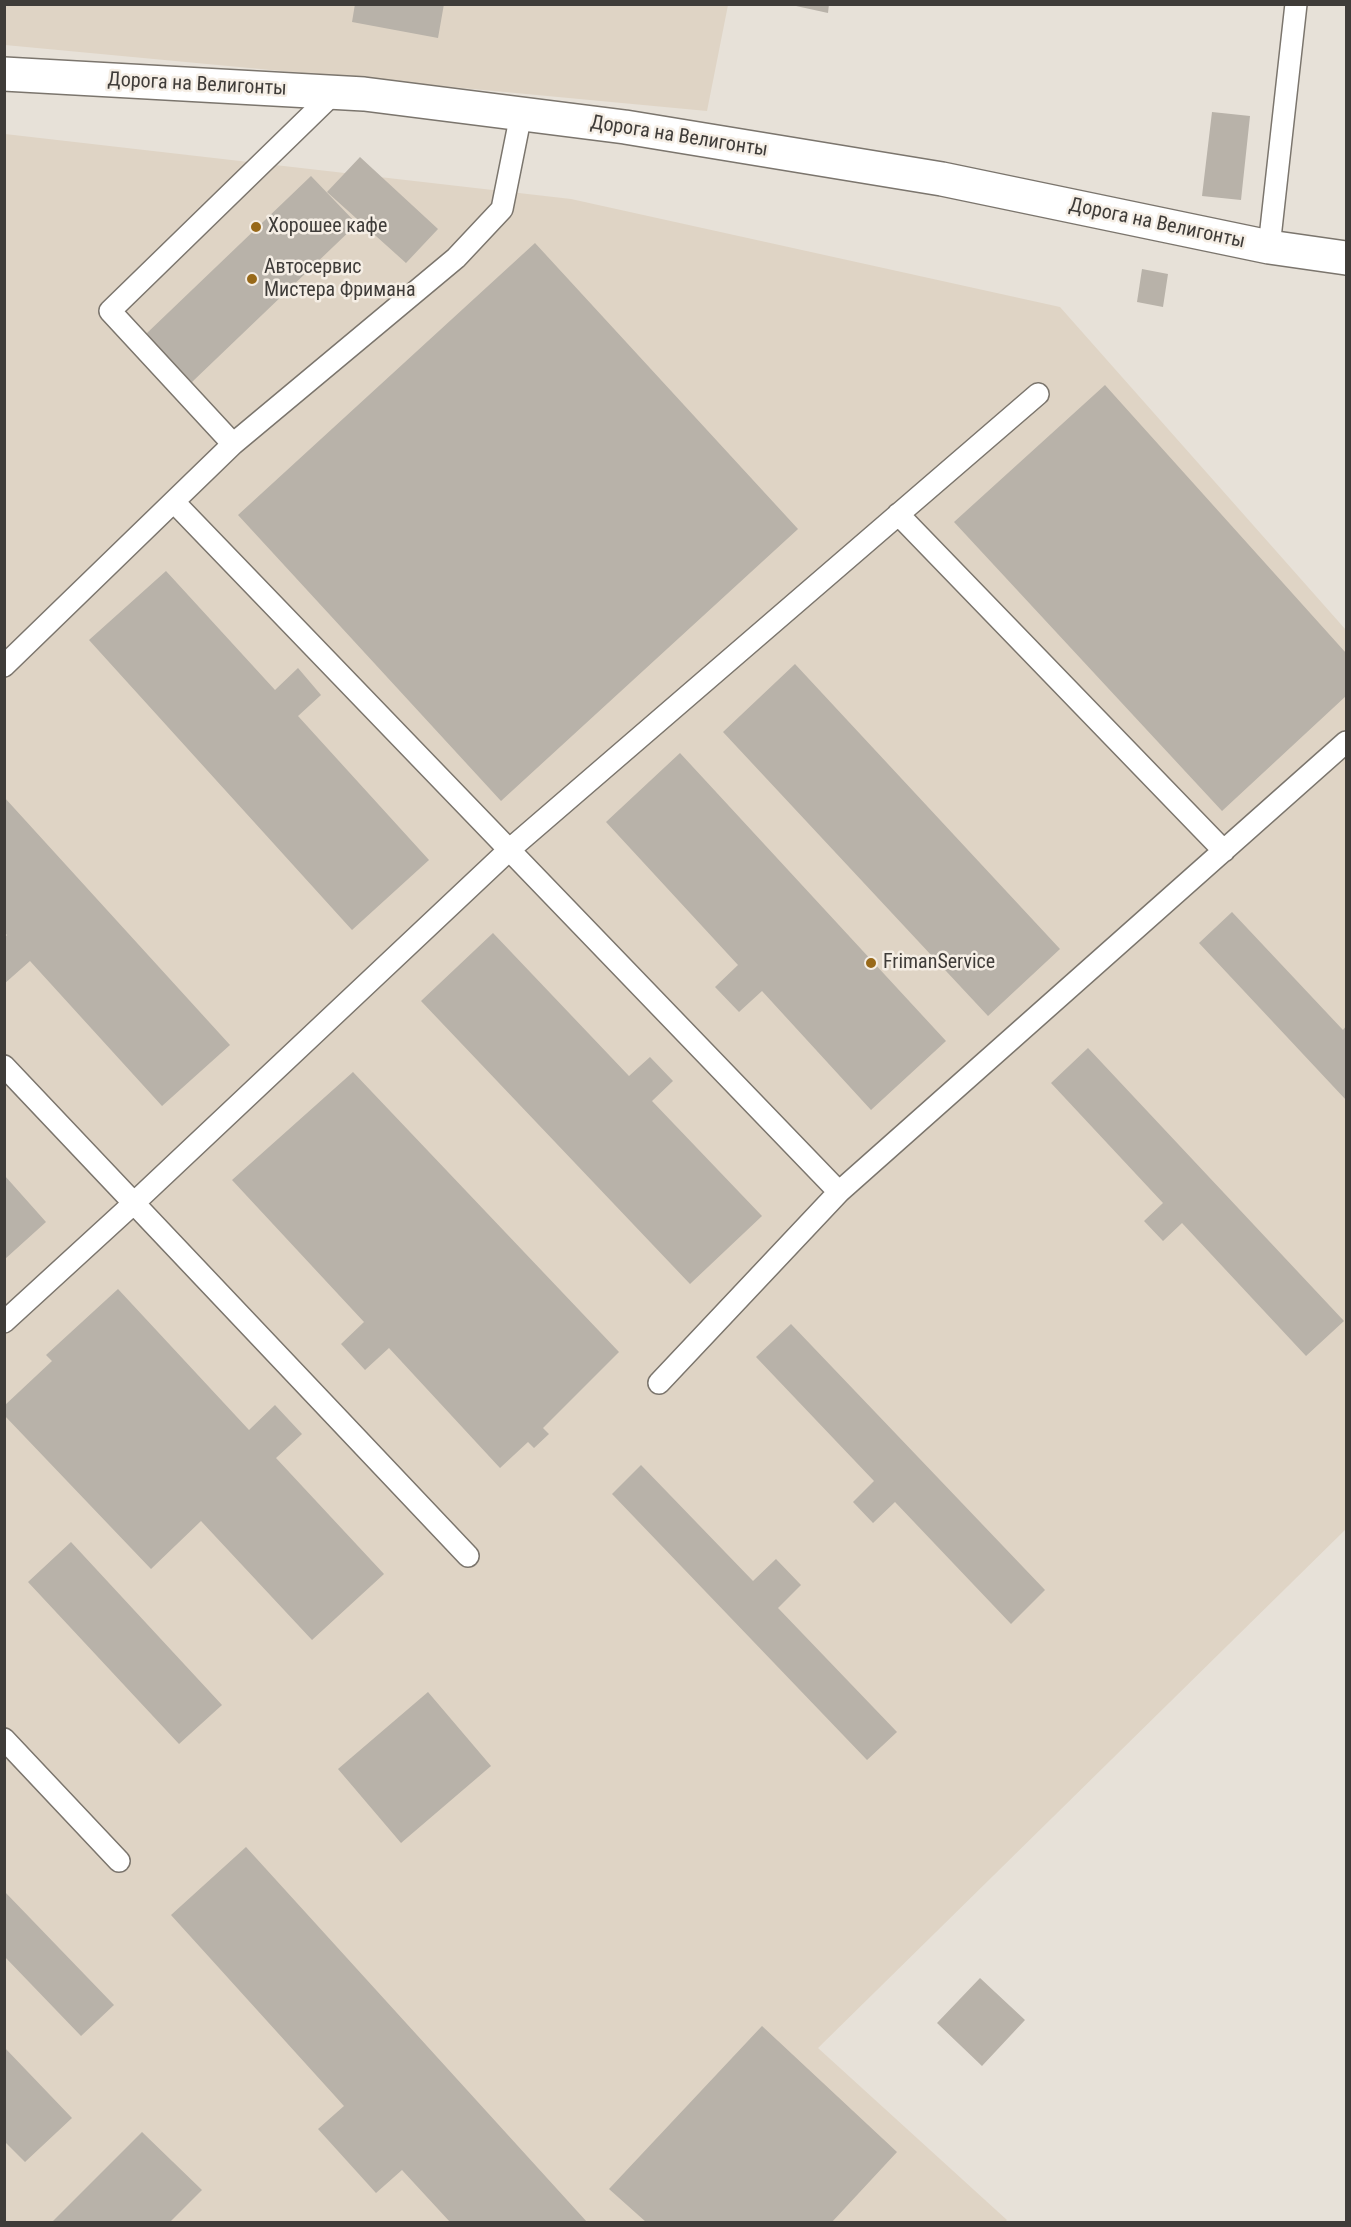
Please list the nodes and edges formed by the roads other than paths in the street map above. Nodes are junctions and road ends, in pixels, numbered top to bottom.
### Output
1 (1296, 4) edge
2 (4, 74) edge
3 (335, 92) junction
4 (521, 114) junction
5 (1269, 247) junction
6 (1347, 258) edge
7 (1038, 394) dead end
8 (233, 444) junction
9 (174, 502) junction
10 (898, 514) junction
11 (4, 666) edge
12 (1347, 742) edge
13 (509, 850) junction
14 (1224, 851) junction
15 (4, 1066) edge
16 (839, 1192) junction
17 (134, 1203) junction
18 (4, 1322) edge
19 (659, 1383) dead end
20 (468, 1556) dead end
21 (4, 1739) edge
22 (118, 1861) dead end

1 - 5 lane
2 - 3 street, Дорога на Велигонты
3 - 4 street, Дорога на Велигонты
3 - 8 lane
4 - 5 street, Дорога на Велигонты
4 - 8 lane
5 - 6 street, Дорога на Велигонты
7 - 10 lane
8 - 9 lane
9 - 11 lane
9 - 13 lane
10 - 13 lane
10 - 14 lane
12 - 14 lane
13 - 16 lane
13 - 17 lane
14 - 16 lane
15 - 17 lane
16 - 19 lane
17 - 18 lane
17 - 20 lane
21 - 22 lane

